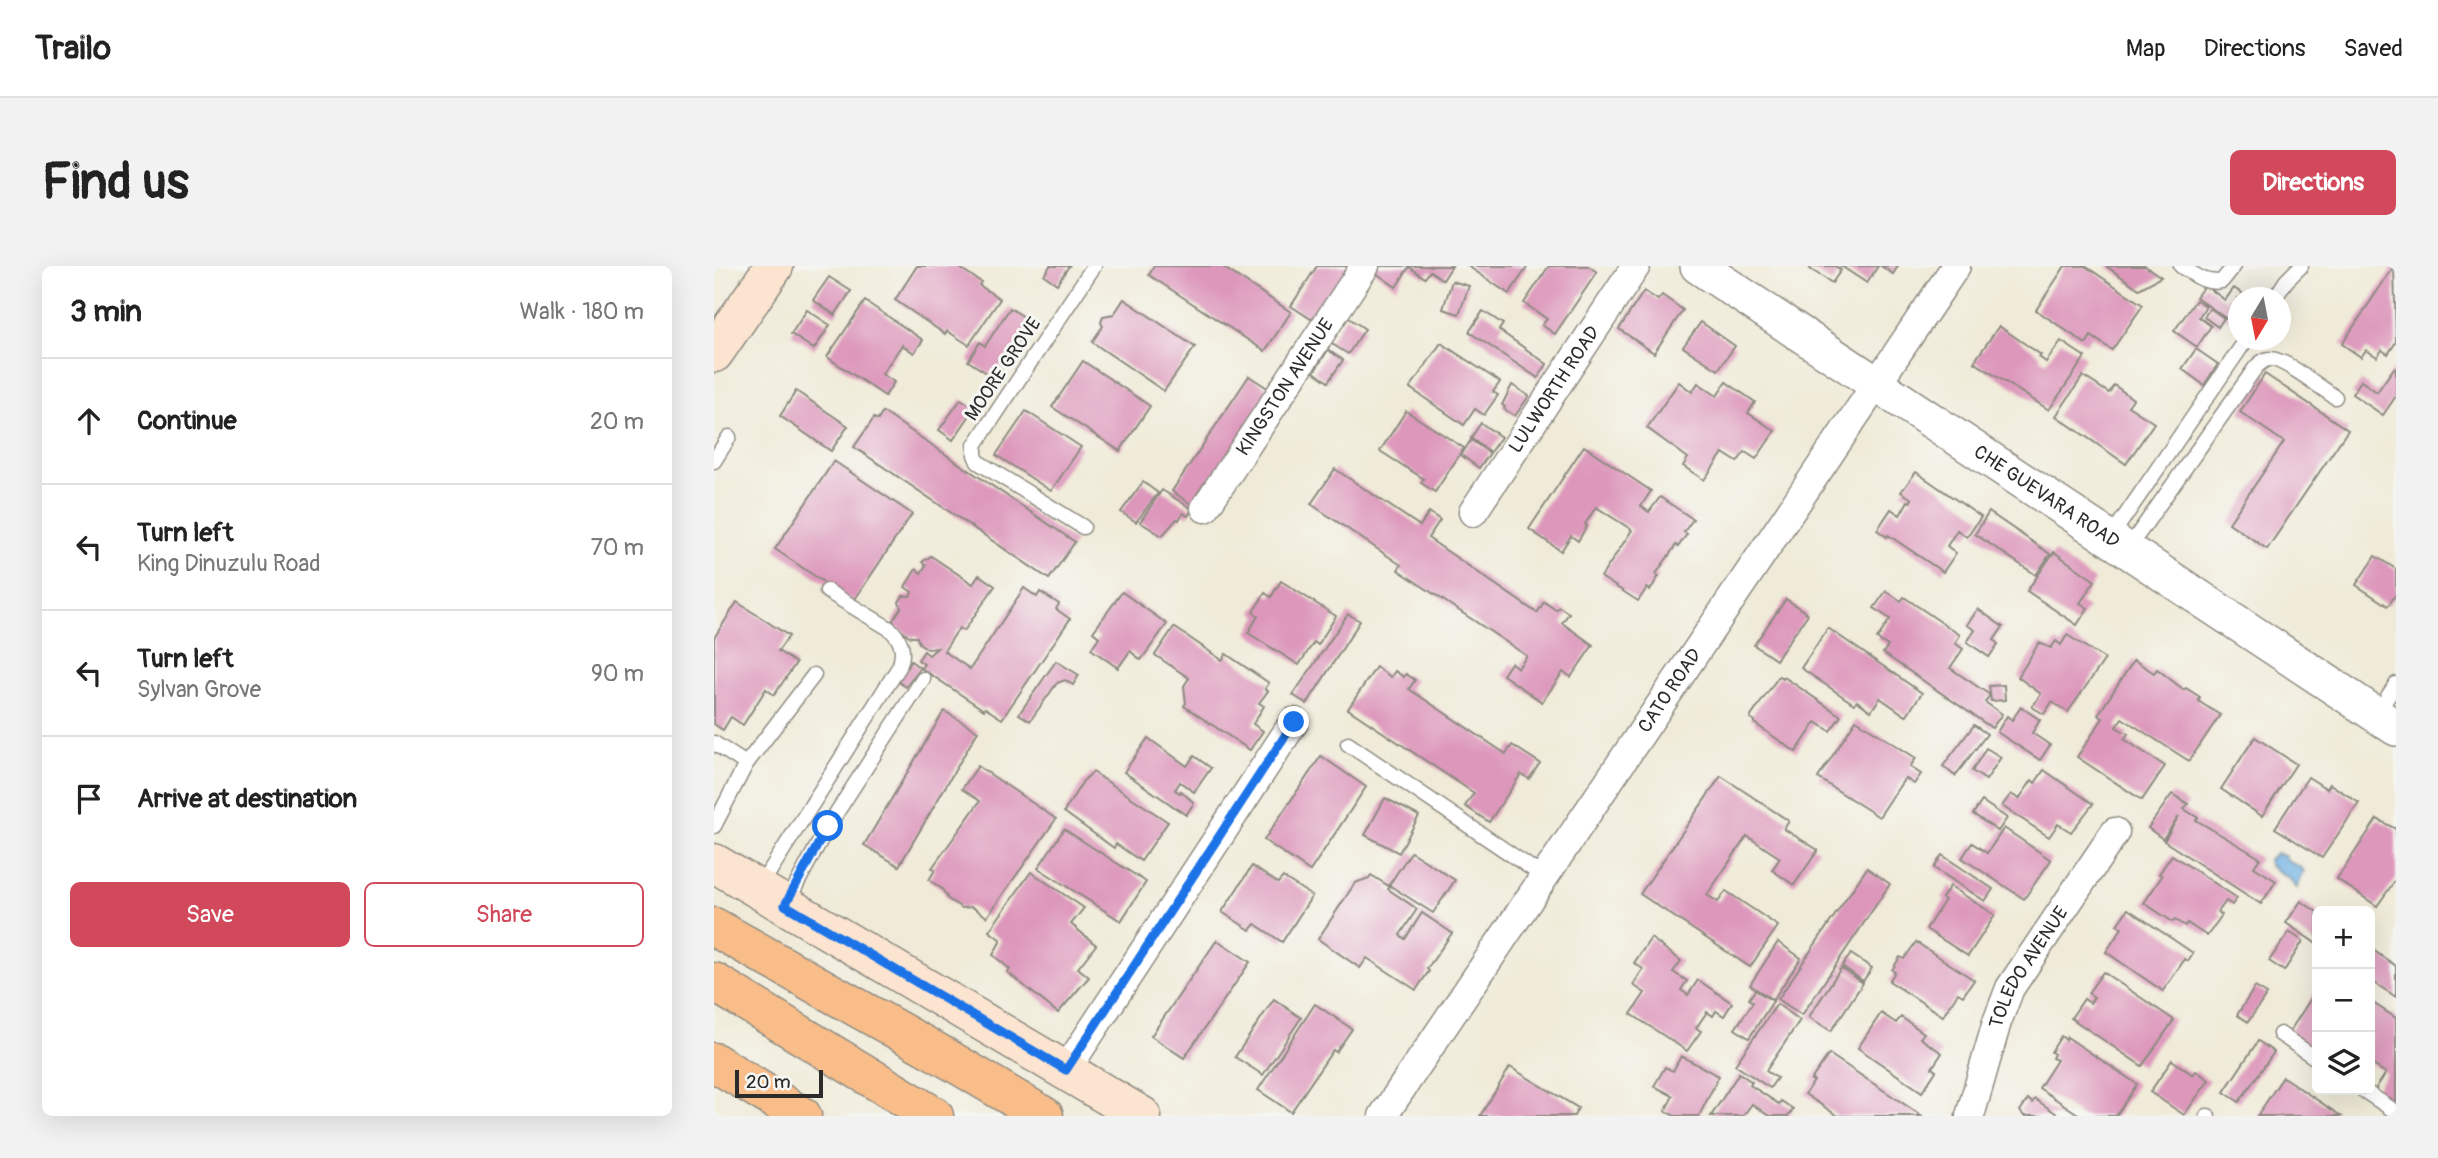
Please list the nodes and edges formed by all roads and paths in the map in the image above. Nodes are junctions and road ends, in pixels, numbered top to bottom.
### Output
1 (774, 266) edge
2 (1094, 266) edge
3 (1365, 266) edge
4 (1636, 266) edge
5 (1698, 266) edge
6 (1956, 266) edge
7 (2181, 266) edge
8 (2234, 266) edge
9 (2301, 266) edge
10 (2282, 287) edge
11 (717, 343) edge
12 (2240, 350) edge
13 (1877, 385) junction
14 (2335, 397) dead end
15 (729, 437) dead end
16 (714, 461) edge
17 (1205, 508) dead end
18 (1473, 512) dead end
19 (1083, 527) dead end
20 (2118, 545) junction
21 (827, 591) dead end
22 (814, 675) dead end
23 (923, 680) dead end
24 (2396, 684) edge
25 (2386, 721) edge
26 (1294, 722) dead end
27 (714, 743) edge
28 (1348, 744) dead end
29 (746, 764) junction
30 (714, 826) edge
31 (2115, 832) dead end
32 (714, 863) edge
33 (1543, 876) junction
34 (772, 897) junction
35 (714, 927) edge
36 (714, 982) edge
37 (2280, 1034) dead end
38 (2312, 1056) edge
39 (714, 1062) edge
40 (1066, 1070) junction
41 (2370, 1095) edge
42 (2396, 1112) edge
43 (802, 1116) edge
44 (934, 1116) edge
45 (1044, 1116) edge
46 (1142, 1116) edge
47 (1382, 1116) edge
48 (1970, 1116) edge

1 - 11 main road
2 - 19 lane, MOORE GROVE
3 - 17 street, KINGSTON AVENUE
4 - 18 street, LULWORTH ROAD
5 - 13 street, CHE GUEVARA ROAD
6 - 13 street, CATO ROAD
7 - 8 lane
9 - 10 lane
12 - 20 lane
13 - 20 street, CHE GUEVARA ROAD
13 - 33 street, CATO ROAD
14 - 20 lane
15 - 16 lane
20 - 25 street, CHE GUEVARA ROAD
21 - 34 lane
22 - 29 lane
23 - 34 lane
24 - 25 lane
26 - 40 street
27 - 29 lane
28 - 33 lane
29 - 30 lane
31 - 48 street, TOLEDO AVENUE
32 - 34 main road
33 - 47 street, CATO ROAD
34 - 40 main road
35 - 45 highway
36 - 44 highway
37 - 38 lane
39 - 43 highway
40 - 46 main road
41 - 42 lane

